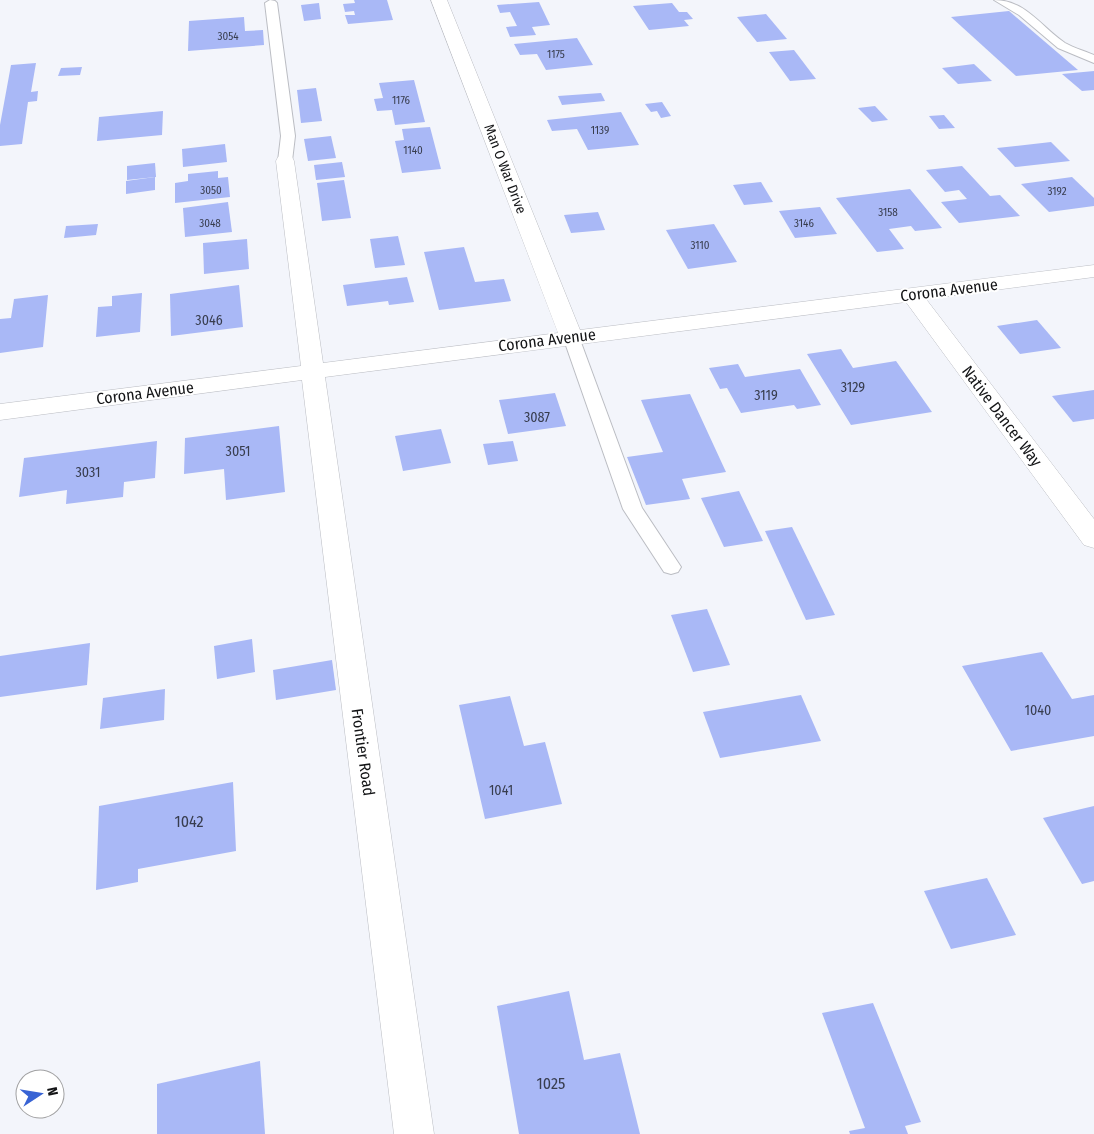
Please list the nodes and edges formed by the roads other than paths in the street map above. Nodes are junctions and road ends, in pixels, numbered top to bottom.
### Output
1 (439, 0) edge
2 (1000, 0) edge
3 (271, 3) dead end
4 (1094, 59) edge
5 (284, 160) joint
6 (1094, 272) edge
7 (911, 294) junction
8 (570, 337) junction
9 (312, 371) junction
10 (0, 412) edge
11 (1094, 538) edge
12 (671, 567) dead end
13 (414, 1134) edge

1 - 8 street, Man O War Drive
2 - 4 lane
3 - 5 lane
5 - 9 street, Frontier Road
6 - 7 street, Corona Avenue
7 - 8 street, Corona Avenue
7 - 11 street, Native Dancer Way
8 - 9 street, Corona Avenue
8 - 12 lane
9 - 10 street, Corona Avenue
9 - 13 street, Frontier Road

